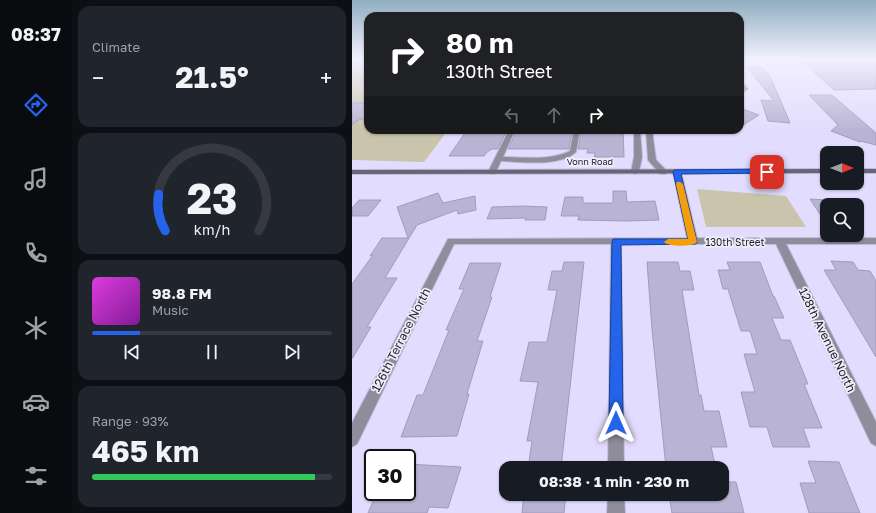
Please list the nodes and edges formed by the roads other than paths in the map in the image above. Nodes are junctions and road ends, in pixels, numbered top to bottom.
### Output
1 (510, 134) edge
2 (576, 134) edge
3 (637, 134) edge
4 (649, 134) edge
5 (499, 159) junction
6 (820, 171) edge
7 (864, 171) edge
8 (876, 171) edge
9 (352, 172) edge
10 (492, 172) junction
11 (635, 172) junction
12 (663, 172) junction
13 (677, 172) junction
14 (451, 241) joint
15 (779, 241) junction
16 (876, 241) edge
17 (616, 242) junction
18 (693, 242) junction
19 (876, 438) edge
20 (352, 439) edge
21 (616, 461) edge
22 (616, 501) edge
23 (616, 513) edge

1 - 5 street
2 - 5 street
3 - 11 street
4 - 12 street
5 - 10 street
6 - 13 street, Vonn Road
7 - 8 street
9 - 10 street, Vonn Road
10 - 11 street, Vonn Road
11 - 12 street, Vonn Road
12 - 13 street, Vonn Road
13 - 18 street
14 - 17 street, 130th Street
14 - 20 street, 126th Terrace North
15 - 16 street, 130th Street
15 - 18 street, 130th Street
15 - 19 street, 128th Avenue North
17 - 18 street, 130th Street
17 - 21 street
22 - 23 street

